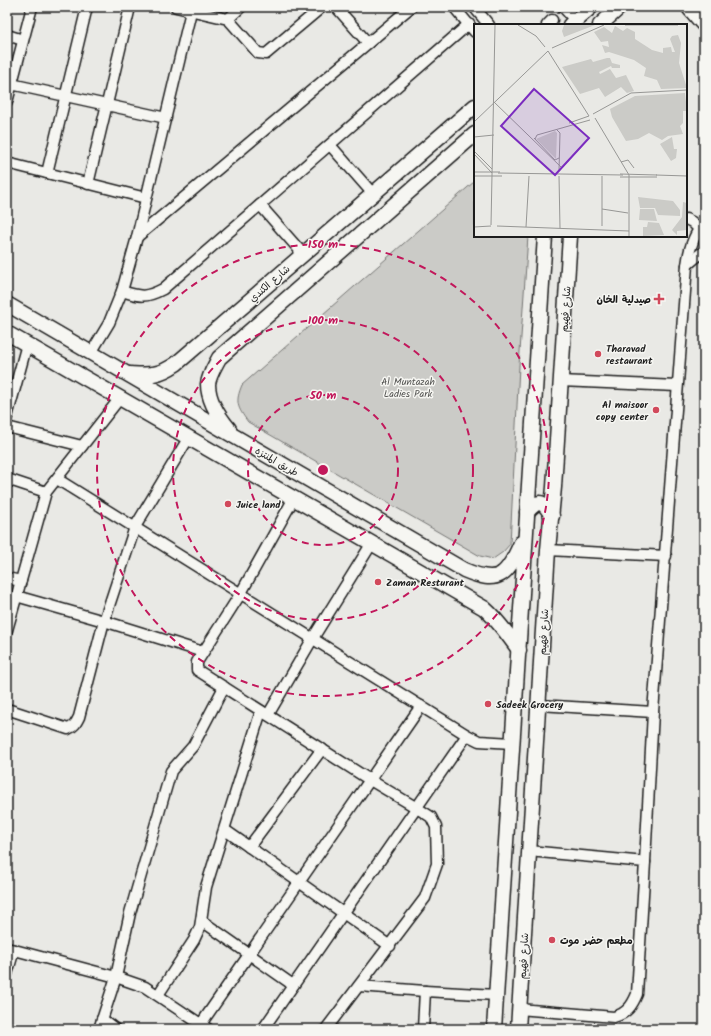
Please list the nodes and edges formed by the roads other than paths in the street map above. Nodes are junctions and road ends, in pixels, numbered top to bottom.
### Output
1 (32, 7) edge
2 (87, 7) edge
3 (130, 7) edge
4 (176, 7) edge
5 (241, 7) edge
6 (322, 7) edge
7 (336, 7) edge
8 (411, 7) edge
9 (454, 7) edge
10 (474, 7) edge
11 (563, 7) edge
12 (591, 7) edge
13 (620, 7) edge
14 (680, 7) edge
15 (691, 7) edge
16 (191, 9) edge
17 (228, 19) junction
18 (704, 23) edge
19 (488, 24) edge
20 (574, 24) edge
21 (601, 24) edge
22 (472, 28) edge
23 (7, 35) edge
24 (23, 40) junction
25 (368, 43) junction
26 (12, 84) junction
27 (66, 97) junction
28 (7, 102) edge
29 (107, 105) junction
30 (474, 107) edge
31 (166, 118) junction
32 (455, 123) junction
33 (472, 137) edge
34 (330, 145) junction
35 (7, 163) edge
36 (47, 173) junction
37 (88, 184) junction
38 (373, 194) junction
39 (146, 198) junction
40 (260, 205) junction
41 (687, 220) edge
42 (702, 228) edge
43 (137, 237) junction
44 (545, 237) edge
45 (570, 237) edge
46 (704, 252) edge
47 (303, 254) junction
48 (687, 264) junction
49 (122, 291) junction
50 (7, 304) edge
51 (7, 333) edge
52 (27, 344) junction
53 (91, 353) junction
54 (127, 374) junction
55 (560, 381) junction
56 (677, 386) junction
57 (120, 398) junction
58 (7, 417) edge
59 (7, 427) edge
60 (235, 436) junction
61 (189, 437) junction
62 (82, 446) junction
63 (7, 479) edge
64 (57, 479) junction
65 (46, 492) junction
66 (294, 498) junction
67 (552, 516) junction
68 (526, 518) junction
69 (134, 527) junction
70 (372, 543) junction
71 (548, 550) junction
72 (434, 552) junction
73 (666, 556) junction
74 (421, 571) junction
75 (7, 578) edge
76 (21, 581) junction
77 (241, 593) junction
78 (16, 596) junction
79 (104, 621) junction
80 (7, 630) edge
81 (313, 638) junction
82 (519, 650) junction
83 (203, 652) junction
84 (224, 687) junction
85 (539, 705) junction
86 (421, 706) junction
87 (7, 709) edge
88 (653, 712) junction
89 (265, 713) junction
90 (467, 735) junction
91 (512, 744) junction
92 (322, 749) junction
93 (370, 780) junction
94 (417, 808) junction
95 (507, 824) junction
96 (225, 830) junction
97 (531, 830) junction
98 (249, 847) junction
99 (529, 851) junction
100 (645, 862) junction
101 (299, 882) junction
102 (343, 913) junction
103 (202, 921) junction
104 (390, 946) junction
105 (10, 949) edge
106 (249, 955) junction
107 (7, 974) edge
108 (116, 977) junction
109 (293, 985) junction
110 (359, 986) junction
111 (425, 991) junction
112 (158, 994) junction
113 (496, 995) junction
114 (520, 1009) junction
115 (100, 1024) edge
116 (204, 1026) edge
117 (115, 1029) edge
118 (263, 1029) edge
119 (326, 1029) edge
120 (423, 1029) edge
121 (494, 1029) edge
122 (518, 1029) edge

1 - 24 street
2 - 27 street
3 - 29 street
4 - 16 street
5 - 17 street
6 - 17 street
7 - 25 street
8 - 25 street
9 - 22 street
10 - 19 street
11 - 20 street
12 - 20 street
13 - 21 street
14 - 18 street
15 - 18 highway
16 - 17 street
16 - 31 street
22 - 34 street
23 - 24 street
24 - 26 street
25 - 43 street
26 - 27 street
26 - 28 street
27 - 29 street
27 - 36 street
29 - 31 street
29 - 37 street
30 - 32 street, شارع الكندي
31 - 39 street
32 - 33 street
32 - 38 street, شارع الكندي
33 - 60 street
34 - 38 street
34 - 40 street
35 - 36 street
36 - 37 street
37 - 39 street
38 - 47 street, شارع الكندي
39 - 43 street
40 - 47 street
40 - 49 street
41 - 42 street
42 - 48 street
43 - 49 street
44 - 68 street
45 - 55 street, شارع فهيم
46 - 48 street
47 - 54 street, شارع الكندي
48 - 56 street
49 - 53 street
50 - 53 street, طريق المنتزه
51 - 52 street
52 - 57 street
52 - 58 street
53 - 54 street, طريق المنتزه
54 - 60 street, طريق المنتزه
55 - 56 street
55 - 67 street, شارع فهيم
56 - 73 street
57 - 61 street
57 - 62 street
59 - 62 street
60 - 72 street, طريق المنتزه
61 - 66 street
61 - 69 street
62 - 64 street
63 - 65 street
64 - 65 street
64 - 69 street
65 - 76 street
66 - 70 street
66 - 77 street
67 - 68 street
67 - 71 street, شارع فهيم
68 - 72 street, طريق المنتزه
68 - 82 street
69 - 77 street
69 - 79 street
70 - 74 street
70 - 81 street
71 - 73 street
71 - 85 street, شارع فهيم
72 - 74 street
73 - 88 street
74 - 82 street
75 - 76 street
76 - 78 street
77 - 81 street
77 - 83 street
78 - 79 street
78 - 80 street
79 - 83 street
79 - 87 street
81 - 86 street
81 - 89 street
82 - 91 street
83 - 84 street
84 - 89 street
84 - 108 street
85 - 88 street
85 - 97 street, شارع فهيم
86 - 90 street
86 - 93 street
88 - 100 street
89 - 92 street
89 - 96 street
90 - 91 street
90 - 94 street
91 - 95 street
92 - 93 street
92 - 98 street
93 - 94 street
93 - 101 street
94 - 102 street
94 - 104 street
95 - 97 street
95 - 113 street
96 - 98 street
96 - 103 street
97 - 99 street, شارع فهيم
98 - 101 street
99 - 100 street
99 - 114 street, شارع فهيم
100 - 114 street
101 - 102 street
101 - 106 street
102 - 104 street
102 - 109 street
103 - 106 street
103 - 112 street
104 - 110 street
105 - 107 street
105 - 108 street
106 - 109 street
106 - 116 street
108 - 112 street
108 - 115 street
109 - 118 street
110 - 111 street
110 - 119 street
111 - 113 street
111 - 120 street
112 - 116 street
113 - 121 street
114 - 122 street, شارع فهيم
115 - 117 street

